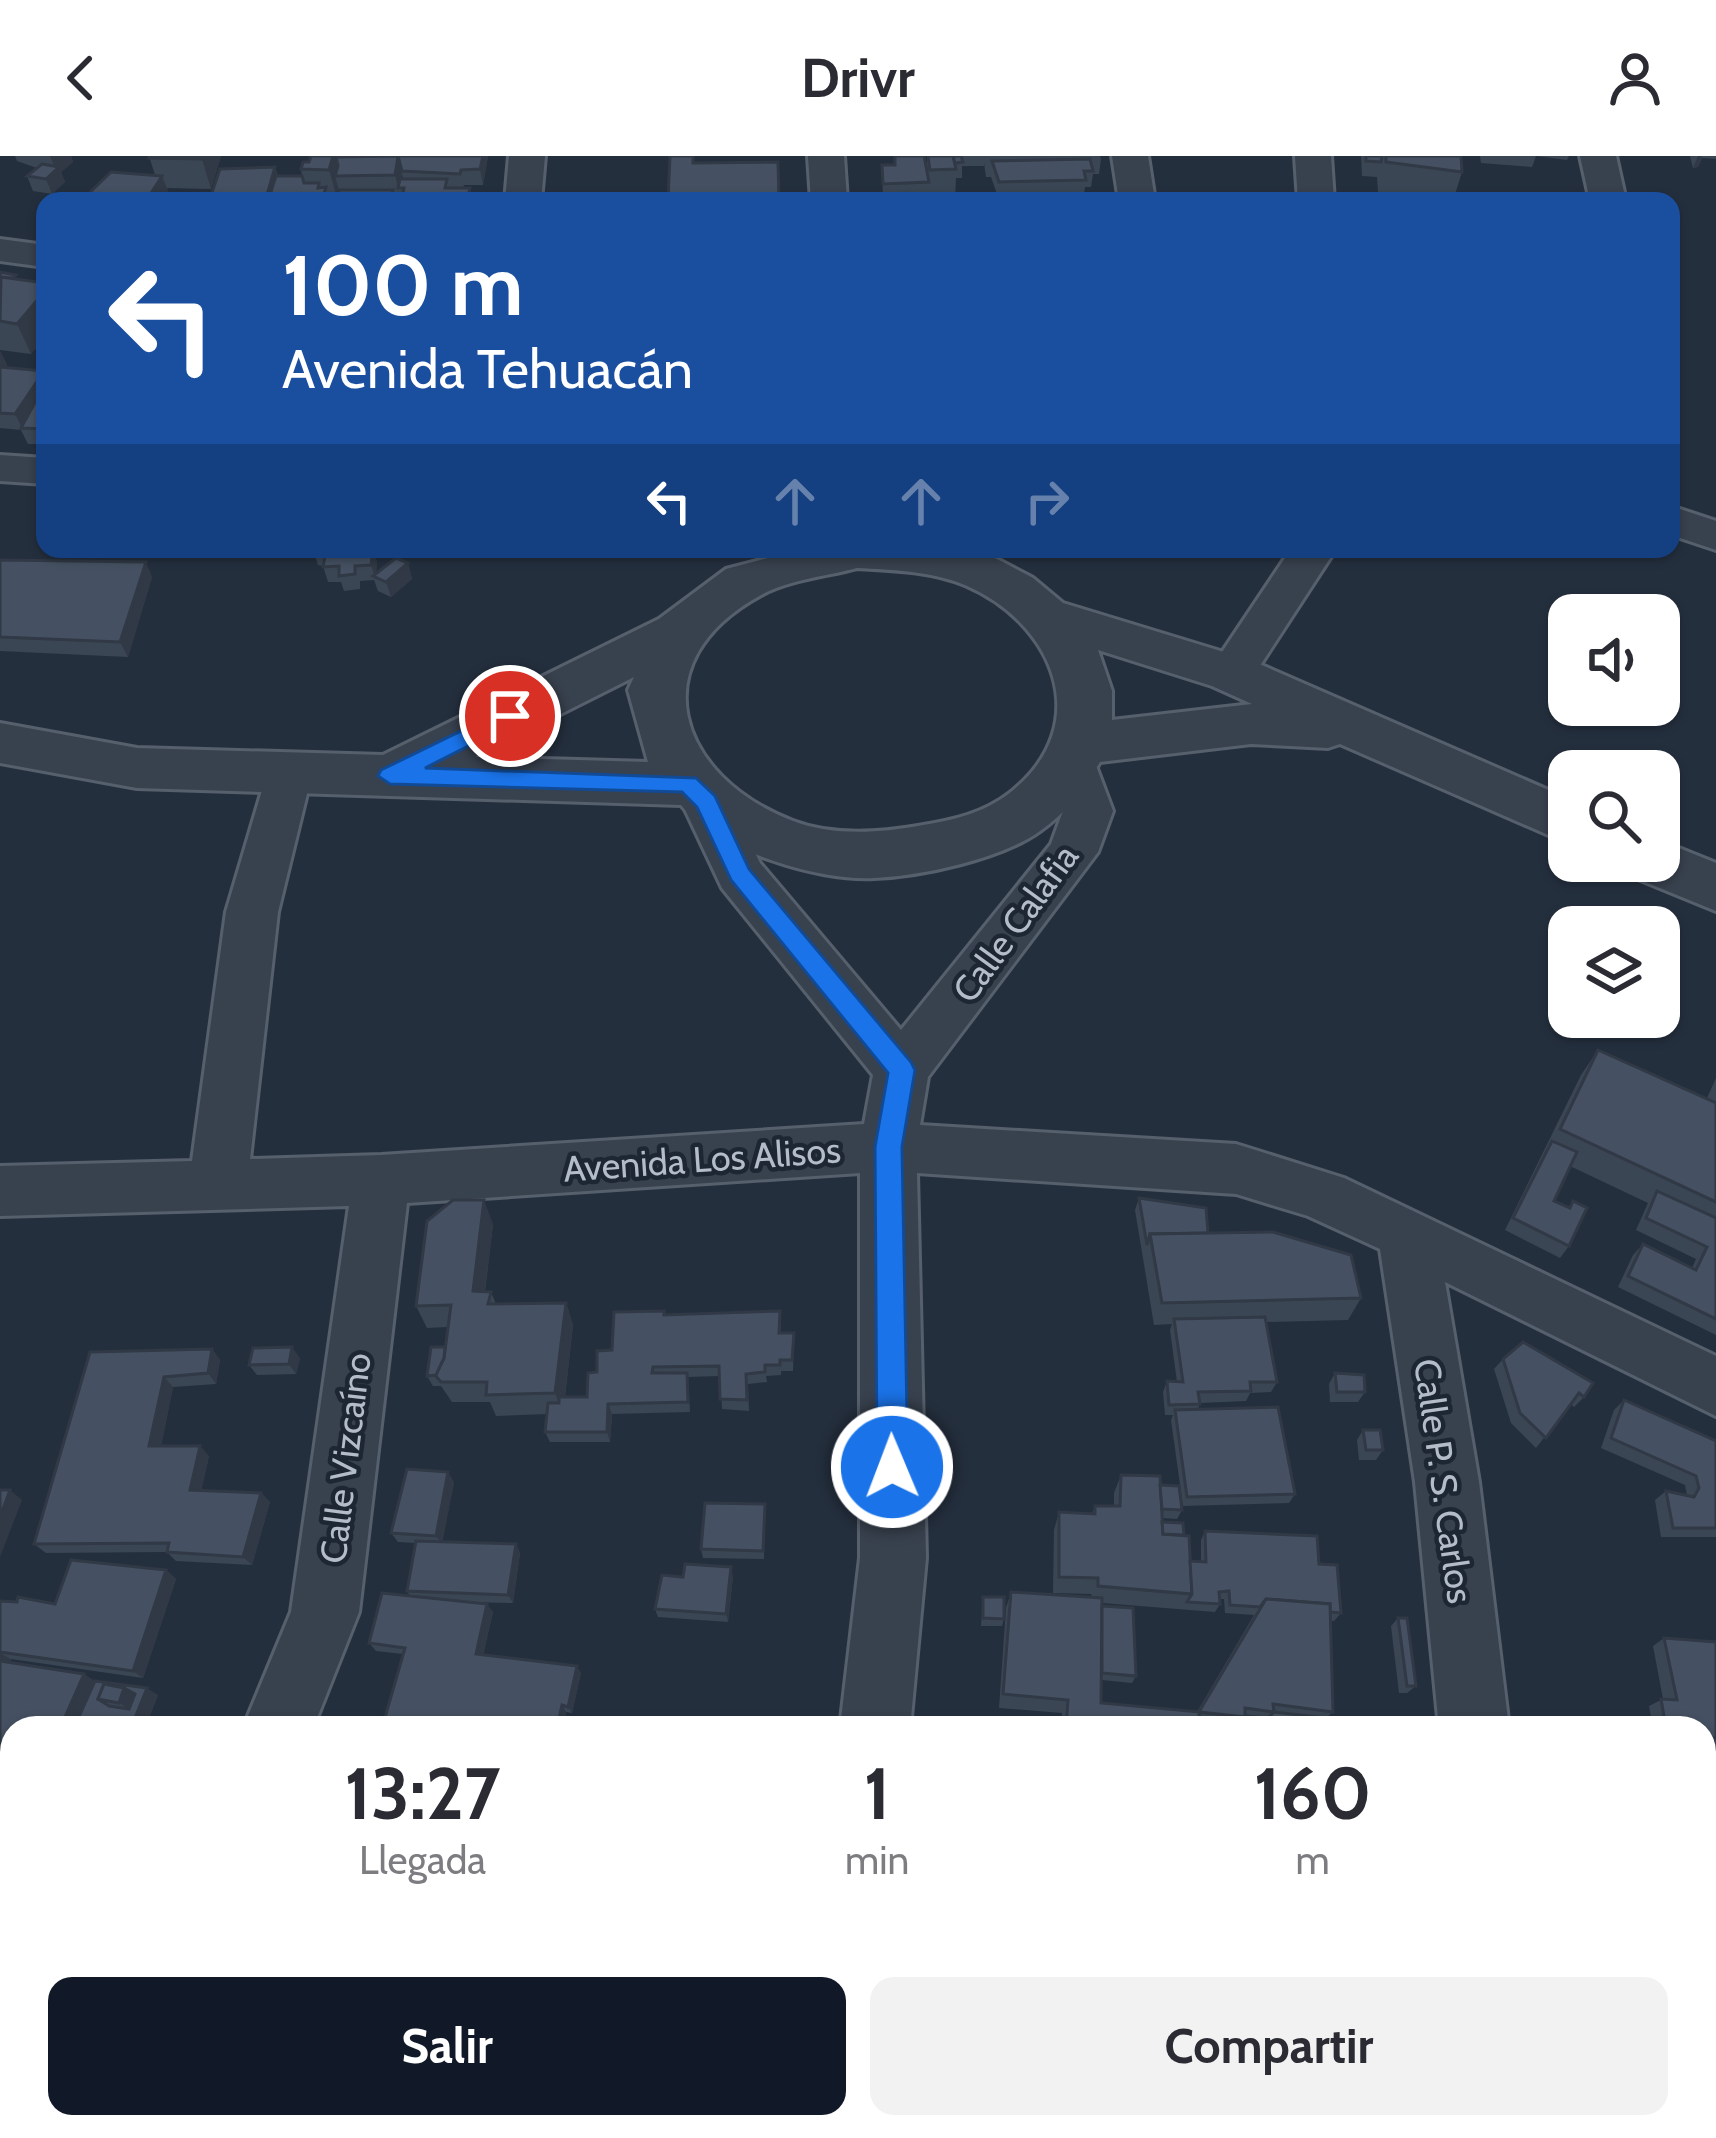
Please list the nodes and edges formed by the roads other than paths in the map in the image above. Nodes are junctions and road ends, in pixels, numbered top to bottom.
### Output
1 (527, 156) edge
2 (826, 156) edge
3 (1130, 156) edge
4 (1313, 156) edge
5 (1598, 156) edge
6 (524, 192) edge
7 (828, 192) edge
8 (1136, 192) edge
9 (1315, 192) edge
10 (1606, 192) edge
11 (0, 250) edge
12 (36, 255) edge
13 (0, 469) edge
14 (36, 471) edge
15 (804, 558) edge
16 (929, 558) edge
17 (1308, 558) edge
18 (1050, 617) junction
19 (680, 631) junction
20 (1231, 673) junction
21 (1363, 730) junction
22 (0, 743) edge
23 (1077, 753) junction
24 (288, 773) junction
25 (390, 776) junction
26 (697, 793) junction
27 (1548, 814) edge
28 (1680, 873) edge
29 (1716, 889) edge
30 (902, 1070) junction
31 (888, 1147) junction
32 (381, 1180) junction
33 (218, 1185) junction
34 (0, 1191) edge
35 (1407, 1234) junction
36 (1716, 1387) edge
37 (283, 1716) edge
38 (876, 1716) edge
39 (1473, 1716) edge

1 - 6 street
2 - 7 street
3 - 8 street
4 - 9 street
5 - 10 street
11 - 12 street
13 - 14 street
15 - 19 street
16 - 18 street
17 - 20 street
18 - 20 street
18 - 23 street
19 - 25 street
19 - 26 street
20 - 21 street
21 - 23 street
21 - 27 street
22 - 24 street
23 - 26 street
23 - 30 street, Calle Calafia
24 - 25 street
24 - 33 street
25 - 26 street
26 - 30 street
28 - 29 street
30 - 31 street, Calle Calafia
31 - 32 street, Avenida Los Alisos
31 - 35 street, Avenida Los Alisos
31 - 38 street, Calle Calafia
32 - 33 street, Avenida Los Alisos
32 - 37 street, Calle Vizcaíno
33 - 34 street, Avenida Los Alisos
35 - 36 street, Avenida Los Alisos
35 - 39 street, Calle P. S. Carlos

